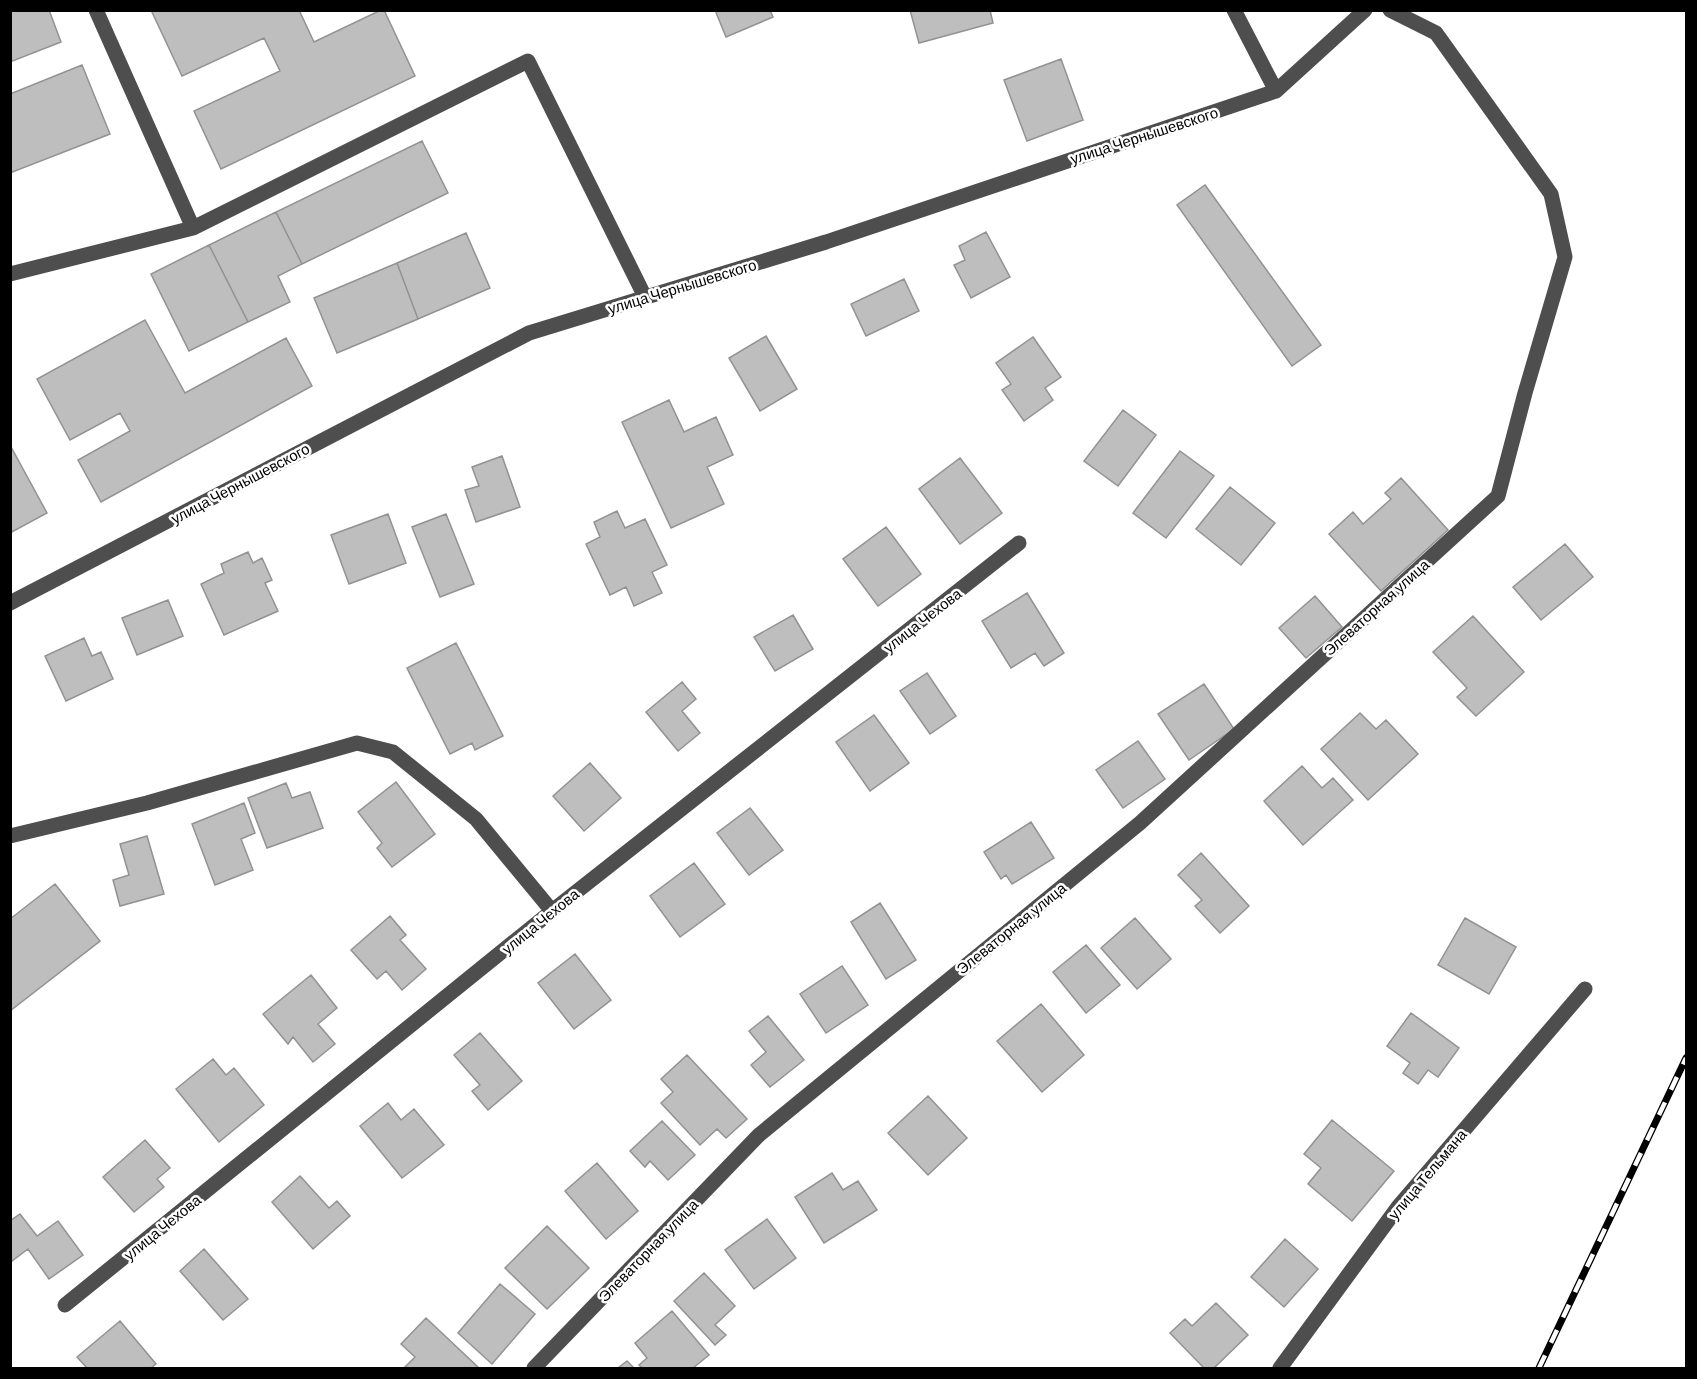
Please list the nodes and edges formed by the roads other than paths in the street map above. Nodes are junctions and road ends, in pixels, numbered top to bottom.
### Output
1 (96, 10) edge
2 (1234, 10) edge
3 (1365, 10) edge
4 (1390, 10) edge
5 (1276, 91) junction
6 (193, 228) junction
7 (10, 274) edge
8 (645, 297) junction
9 (1020, 543) dead end
10 (10, 603) edge
11 (10, 836) edge
12 (552, 911) junction
13 (1585, 989) dead end
14 (65, 1305) dead end
15 (534, 1368) edge
16 (1280, 1368) edge

1 - 6 street
2 - 5 street
3 - 5 street, улица Чернышевского
4 - 15 street, Элеваторная улица
5 - 8 street, улица Чернышевского
6 - 7 street
6 - 8 street
8 - 10 street, улица Чернышевского
9 - 12 street, улица Чехова
11 - 12 street
12 - 14 street, улица Чехова
13 - 16 street, улица Тельмана

